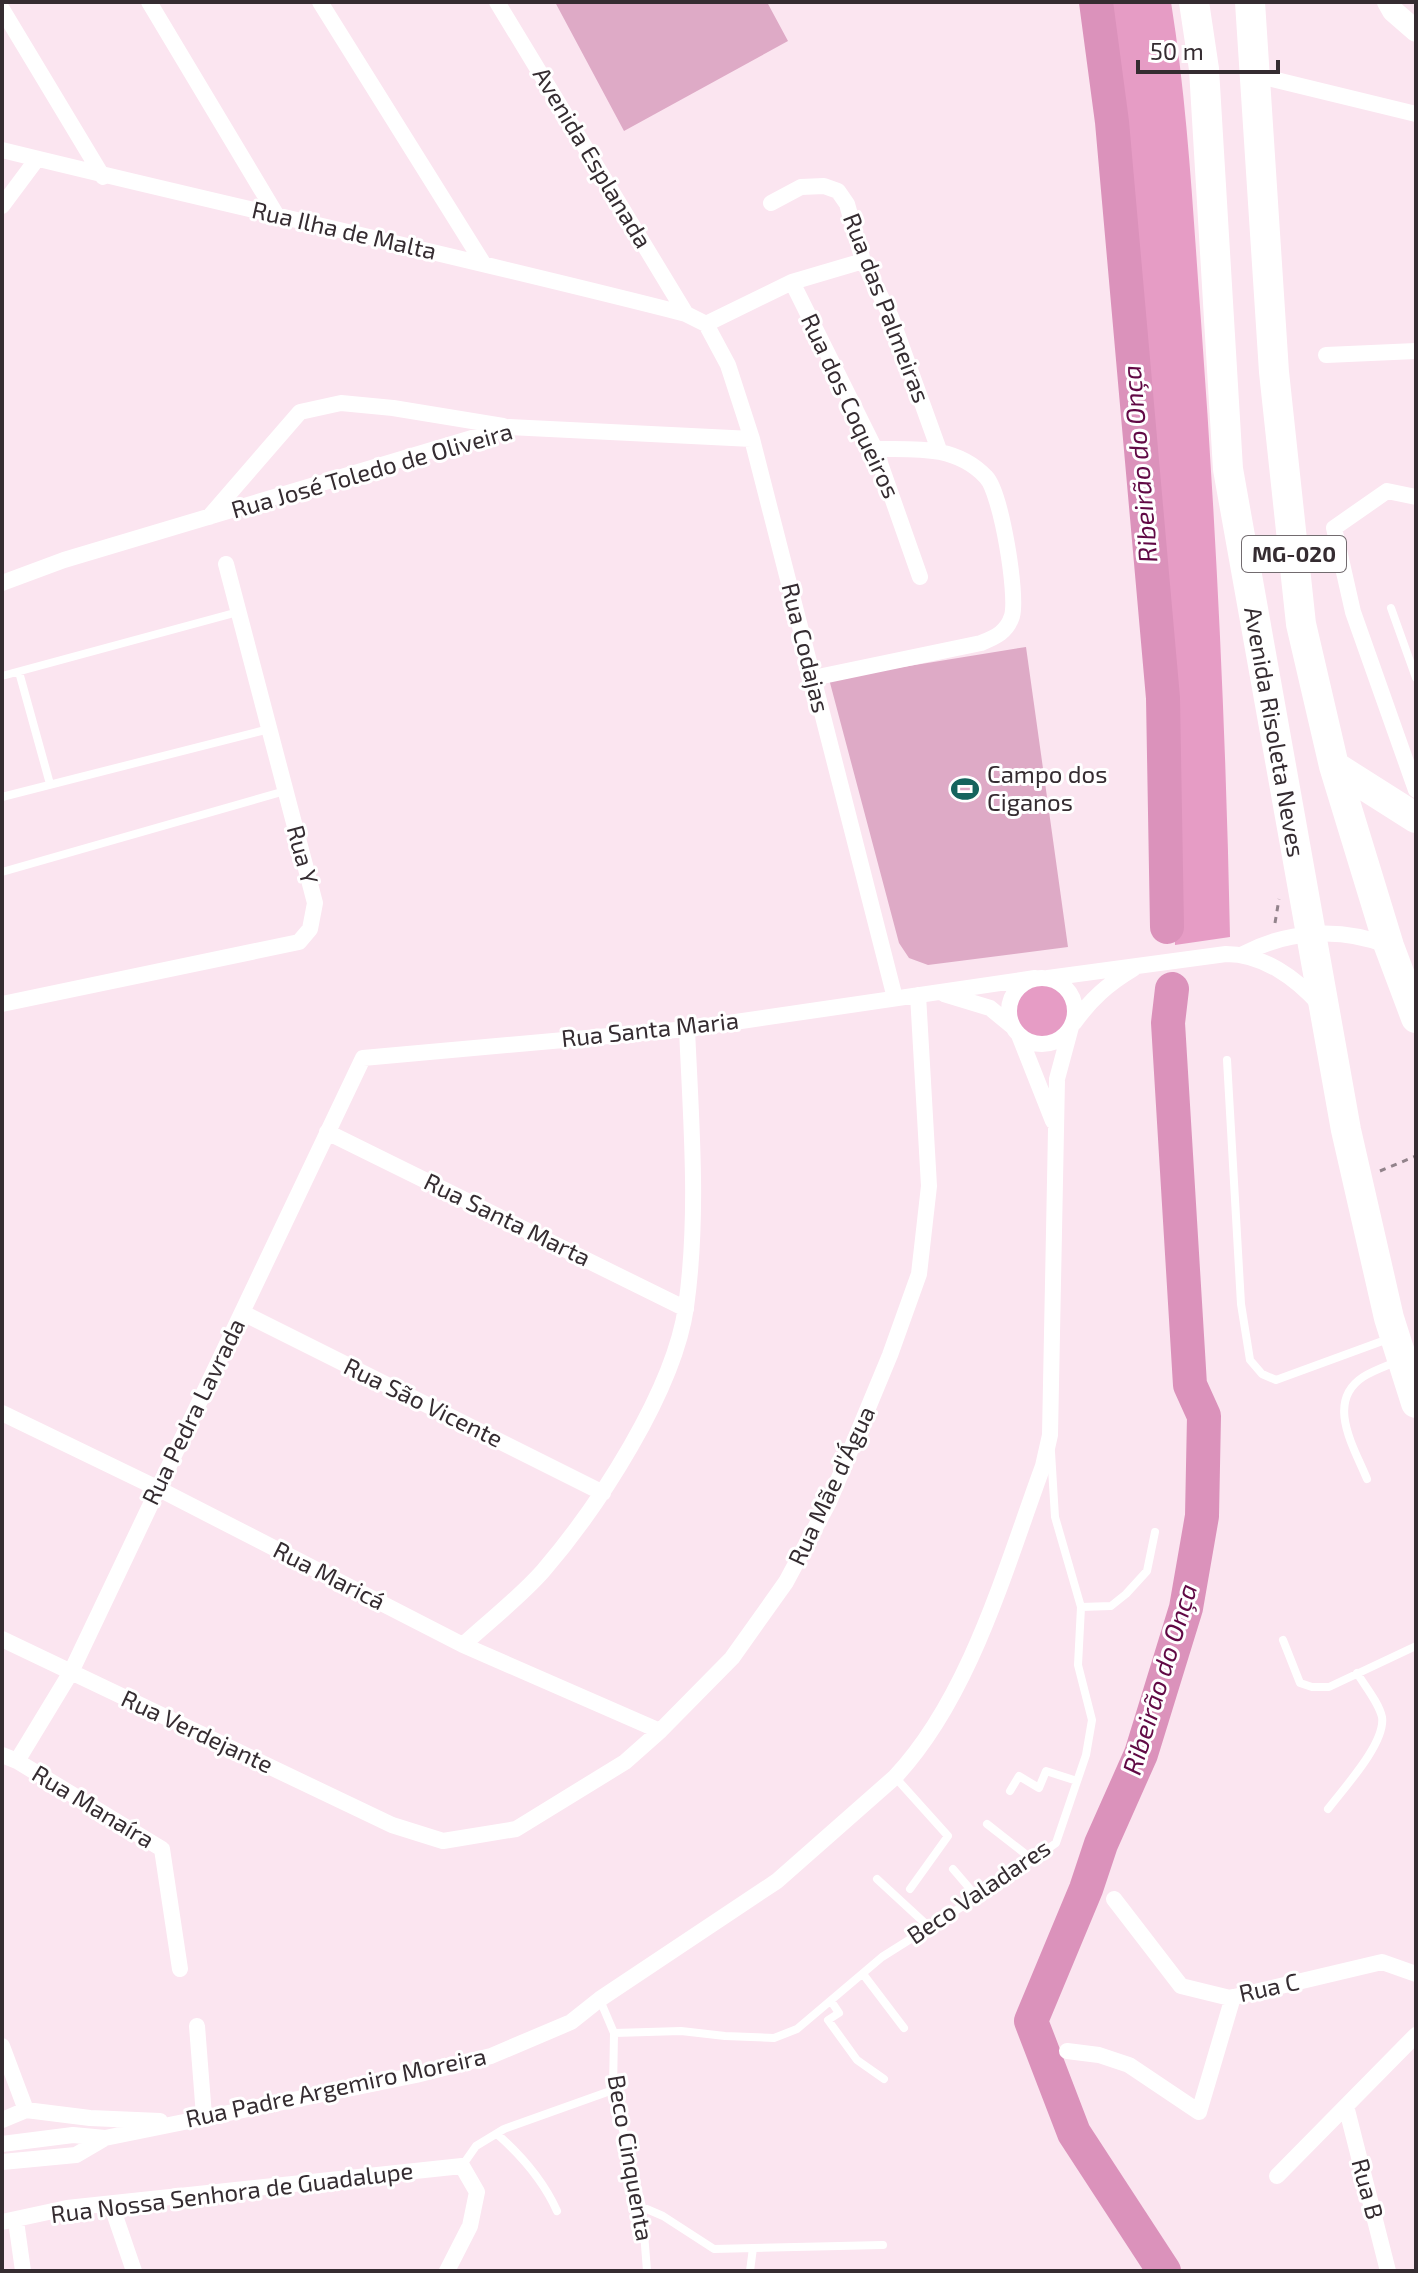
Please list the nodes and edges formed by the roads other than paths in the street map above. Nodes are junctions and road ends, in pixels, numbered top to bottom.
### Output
1 (149, 2) edge
2 (320, 2) edge
3 (497, 2) edge
4 (1194, 2) edge
5 (1250, 2) edge
6 (1388, 2) edge
7 (2, 9) edge
8 (1416, 31) edge
9 (1256, 75) junction
10 (1416, 114) edge
11 (2, 150) edge
12 (37, 159) junction
13 (103, 177) junction
14 (771, 203) dead end
15 (2, 206) edge
16 (276, 214) junction
17 (863, 261) junction
18 (483, 263) junction
19 (792, 282) junction
20 (686, 314) junction
21 (706, 324) junction
22 (1416, 351) edge
23 (1326, 355) dead end
24 (509, 427) junction
25 (752, 439) junction
26 (875, 449) junction
27 (939, 450) junction
28 (1416, 497) edge
29 (209, 518) junction
30 (226, 564) dead end
31 (920, 577) dead end
32 (2, 583) edge
33 (1391, 608) dead end
34 (239, 612) junction
35 (19, 672) junction
36 (2, 676) edge
37 (813, 678) junction
38 (1416, 678) edge
39 (269, 728) junction
40 (1334, 766) junction
41 (50, 784) junction
42 (1416, 790) edge
43 (286, 791) junction
44 (2, 797) edge
45 (1416, 818) edge
46 (2, 872) edge
47 (1310, 934) junction
48 (1389, 946) junction
49 (1243, 954) junction
50 (1147, 964) junction
51 (1042, 978) junction
52 (935, 991) junction
53 (918, 995) junction
54 (895, 998) junction
55 (2, 1004) edge
56 (1324, 1009) junction
57 (1416, 1018) edge
58 (1072, 1025) junction
59 (687, 1029) junction
60 (1015, 1030) junction
61 (363, 1058) joint
62 (1227, 1060) dead end
63 (1055, 1126) junction
64 (327, 1132) junction
65 (686, 1309) junction
66 (243, 1313) junction
67 (1405, 1346) edge
68 (1416, 1403) edge
69 (2, 1413) edge
70 (1050, 1435) junction
71 (1367, 1479) dead end
72 (157, 1488) junction
73 (603, 1493) junction
74 (1155, 1532) dead end
75 (1081, 1607) junction
76 (2, 1639) edge
77 (1283, 1640) dead end
78 (463, 1645) junction
79 (1416, 1646) edge
80 (71, 1672) junction
81 (1357, 1673) junction
82 (660, 1731) junction
83 (10, 1758) edge
84 (895, 1777) junction
85 (1077, 1781) junction
86 (1010, 1791) dead end
87 (1328, 1809) dead end
88 (987, 1824) dead end
89 (392, 1825) joint
90 (1033, 1860) junction
91 (953, 1869) dead end
92 (877, 1879) dead end
93 (910, 1889) dead end
94 (977, 1897) junction
95 (1114, 1899) dead end
96 (928, 1926) junction
97 (180, 1969) dead end
98 (863, 1974) junction
99 (1416, 1974) edge
100 (1233, 1997) junction
101 (600, 1999) junction
102 (831, 2001) junction
103 (197, 2026) dead end
104 (904, 2028) dead end
105 (614, 2033) junction
106 (1416, 2035) edge
107 (2, 2046) edge
108 (1067, 2051) dead end
109 (884, 2079) dead end
110 (613, 2090) junction
111 (1346, 2106) junction
112 (26, 2110) junction
113 (204, 2116) junction
114 (2, 2120) edge
115 (181, 2122) junction
116 (497, 2134) junction
117 (105, 2138) junction
118 (2, 2144) edge
119 (2, 2162) edge
120 (462, 2166) junction
121 (1277, 2176) dead end
122 (111, 2204) junction
123 (642, 2207) junction
124 (557, 2211) dead end
125 (9, 2222) edge
126 (883, 2245) dead end
127 (753, 2248) junction
128 (23, 2271) edge
129 (134, 2271) edge
130 (447, 2271) edge
131 (647, 2271) edge
132 (750, 2271) edge
133 (1388, 2271) edge

1 - 16 street
2 - 18 street
3 - 20 street, Avenida Esplanada
4 - 47 highway, Avenida Risoleta Neves / MG-020
5 - 9 highway, Avenida Risoleta Neves / MG-020
6 - 8 main road
7 - 13 street
9 - 10 street
9 - 40 highway, Avenida Risoleta Neves / MG-020
11 - 12 street, Rua Ilha de Malta
12 - 13 street, Rua Ilha de Malta
12 - 15 street
13 - 16 street, Rua Ilha de Malta
14 - 17 street, Rua das Palmeiras
16 - 18 street, Rua Ilha de Malta
17 - 19 street
17 - 27 street, Rua das Palmeiras
18 - 20 street, Rua Ilha de Malta
19 - 21 street
19 - 26 street, Rua dos Coqueiros
20 - 21 street
21 - 25 street, Rua Codajas
22 - 23 street
24 - 25 street, Rua José Toledo de Oliveira
24 - 29 street, Rua José Toledo de Oliveira
24 - 29 street
25 - 37 street, Rua Codajas
26 - 27 street
26 - 31 street, Rua dos Coqueiros
27 - 37 street
28 - 42 street
29 - 32 street, Rua José Toledo de Oliveira
30 - 34 street, Rua Y
33 - 38 lane
34 - 35 lane
34 - 39 street, Rua Y
35 - 36 lane
35 - 41 lane
37 - 54 street, Rua Codajas
39 - 41 lane
39 - 43 street, Rua Y
40 - 45 highway
40 - 48 highway, Avenida Risoleta Neves / MG-020
41 - 44 lane
43 - 46 lane
43 - 55 street, Rua Y
47 - 48 street, Rua Santa Maria
47 - 49 street, Rua Santa Maria
47 - 56 highway, Avenida Risoleta Neves / MG-020
48 - 57 highway, Avenida Risoleta Neves / MG-020
49 - 50 street, Rua Santa Maria
49 - 56 street, Rua Santa Maria
50 - 51 street, Rua Santa Maria
50 - 58 street, Rua Santa Maria
51 - 52 street, Rua Santa Maria
51 - 58 street
51 - 60 street
52 - 53 street, Rua Santa Maria
52 - 60 street
53 - 54 street, Rua Santa Maria
53 - 82 street, Rua Mãe d'Água
54 - 59 street, Rua Santa Maria
56 - 67 highway, Avenida Risoleta Neves / MG-020
58 - 60 street
58 - 63 street, Rua Padre Argemiro Moreira
59 - 61 street, Rua Santa Maria
59 - 65 street
60 - 63 street, Rua Padre Argemiro Moreira
61 - 64 street, Rua Pedra Lavrada
62 - 67 lane
63 - 70 street, Rua Padre Argemiro Moreira
64 - 65 street, Rua Santa Marta
64 - 66 street, Rua Pedra Lavrada
65 - 73 street
66 - 72 street, Rua Pedra Lavrada
66 - 73 street, Rua São Vicente
67 - 68 highway, Avenida Risoleta Neves / MG-020
67 - 71 lane
69 - 72 street, Rua Maricá
70 - 75 lane, Beco Valadares
70 - 84 street, Rua Padre Argemiro Moreira
72 - 78 street, Rua Maricá
72 - 80 street, Rua Pedra Lavrada
73 - 78 street
74 - 75 lane
75 - 85 lane, Beco Valadares
76 - 80 street, Rua Verdejante
77 - 81 lane
78 - 82 street, Rua Maricá
79 - 81 lane
80 - 83 street, Rua Pedra Lavrada
80 - 89 street, Rua Verdejante
81 - 87 lane
82 - 89 street, Rua Mãe d'Água
83 - 97 street, Rua Manaíra
84 - 93 lane
84 - 101 street, Rua Padre Argemiro Moreira
85 - 86 lane
85 - 90 lane, Beco Valadares
88 - 90 lane
90 - 94 lane, Beco Valadares
91 - 94 lane
92 - 96 lane
94 - 96 lane, Beco Valadares
95 - 100 street, Rua C
96 - 98 lane, Beco Valadares
98 - 102 lane, Beco Valadares
98 - 104 lane
99 - 100 street, Rua C
100 - 108 street
101 - 105 lane, Beco Cinquenta
101 - 113 street, Rua Padre Argemiro Moreira
102 - 105 lane, Beco Valadares
102 - 109 lane
103 - 113 street
105 - 110 lane, Beco Cinquenta
106 - 111 street
107 - 112 street
110 - 116 lane
110 - 123 lane, Beco Cinquenta
111 - 121 street
111 - 133 street, Rua B
112 - 114 street
112 - 115 street
113 - 115 street, Rua Padre Argemiro Moreira
115 - 117 street, Rua Padre Argemiro Moreira
116 - 120 lane
116 - 124 lane
117 - 118 street, Rua Padre Argemiro Moreira
117 - 119 street, Rua Padre Argemiro Moreira
120 - 122 street, Rua Nossa Senhora de Guadalupe
120 - 130 street
122 - 125 street, Rua Nossa Senhora de Guadalupe
122 - 129 street
123 - 127 lane
123 - 131 lane, Beco Cinquenta
125 - 128 street
126 - 127 lane
127 - 132 lane

